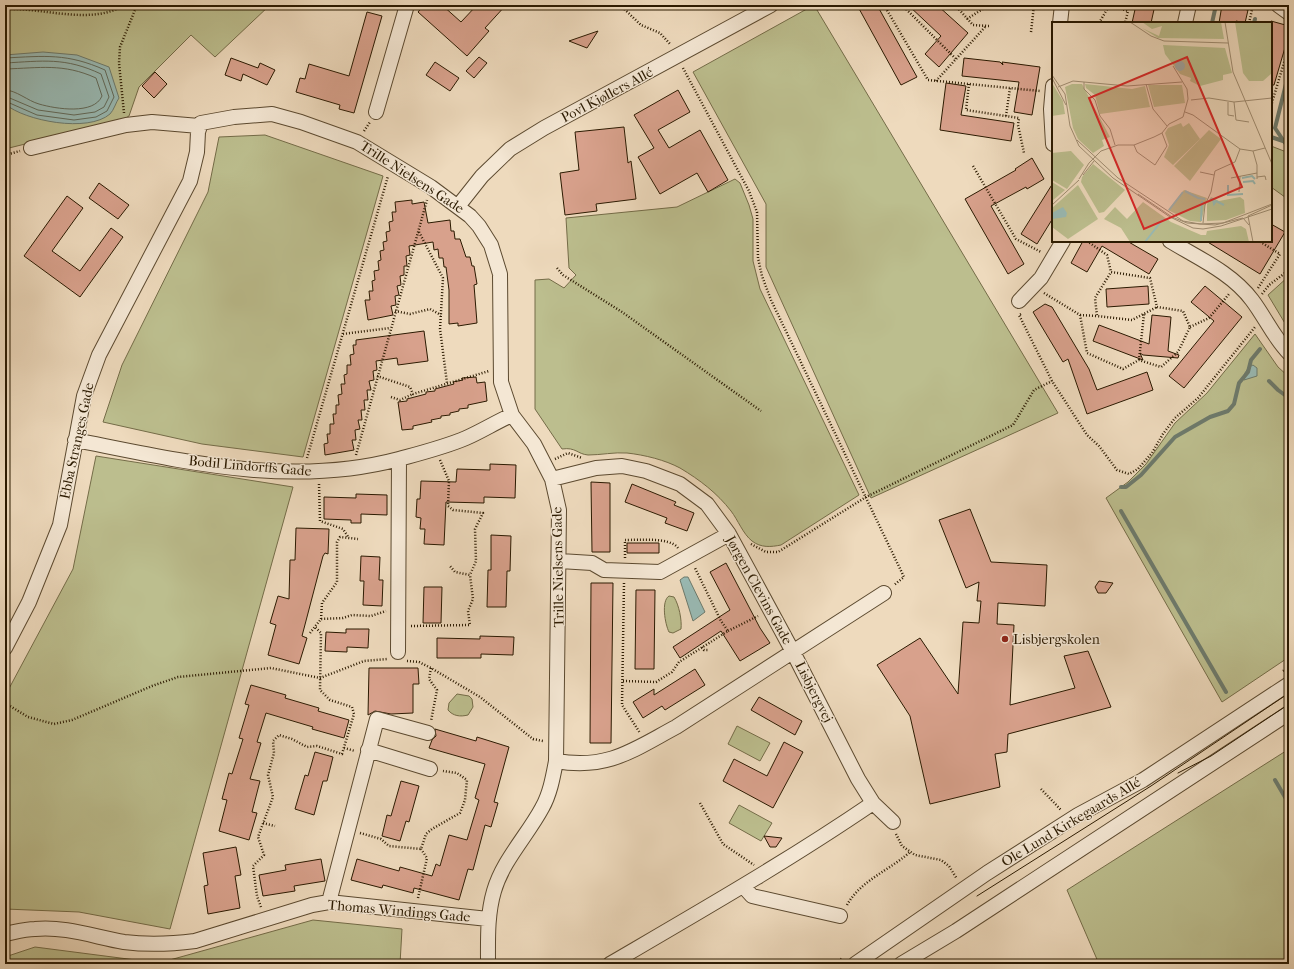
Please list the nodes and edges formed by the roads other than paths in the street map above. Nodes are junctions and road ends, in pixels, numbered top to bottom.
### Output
1 (407, 5) edge
2 (772, 5) edge
3 (1062, 5) edge
4 (1189, 5) edge
5 (1278, 5) edge
6 (1289, 13) edge
7 (1060, 22) edge
8 (1185, 22) edge
9 (1052, 96) edge
10 (376, 112) road end
11 (199, 126) junction
12 (1052, 132) edge
13 (31, 148) dead end
14 (459, 205) junction
15 (1062, 242) edge
16 (1172, 242) edge
17 (1019, 307) road end
18 (1289, 353) edge
19 (512, 415) junction
20 (75, 440) junction
21 (399, 459) junction
22 (552, 479) junction
23 (729, 534) junction
24 (560, 562) junction
25 (884, 593) road end
26 (5, 648) edge
27 (793, 652) junction
28 (398, 657) road end
29 (1289, 684) edge
30 (1289, 713) edge
31 (428, 733) road end
32 (368, 750) junction
33 (556, 761) junction
34 (430, 769) road end
35 (873, 803) junction
36 (893, 822) road end
37 (743, 886) junction
38 (329, 902) junction
39 (840, 916) road end
40 (488, 919) junction
41 (5, 934) edge
42 (920, 959) edge
43 (488, 964) edge
44 (610, 964) edge
45 (855, 964) edge
46 (901, 964) edge

1 - 10 street
2 - 14 street, Povl Kjøllers Allé
3 - 7 street
4 - 8 street
5 - 6 street
9 - 12 street
11 - 13 street, Trille Nielsens Gade
11 - 14 street, Trille Nielsens Gade
11 - 20 street, Ebba Stranges Gade
14 - 19 street, Trille Nielsens Gade
15 - 17 street
16 - 18 street
19 - 21 street, Bodil Lindorffs Gade
19 - 22 street, Trille Nielsens Gade
20 - 21 street, Bodil Lindorffs Gade
20 - 26 street, Ebba Stranges Gade
21 - 28 street
22 - 23 street, Jørgen Clevins Gade
22 - 24 street, Trille Nielsens Gade
23 - 24 street
23 - 27 street, Jørgen Clevins Gade
24 - 33 street, Trille Nielsens Gade
25 - 27 street, Lisbjergvej
27 - 33 street, Jørgen Clevins Gade
27 - 35 street, Lisbjergvej
29 - 45 street, Ole Lund Kirkegaards Allé
30 - 42 street, Ole Lund Kirkegaards Allé
31 - 32 street
32 - 34 street
32 - 38 street
33 - 40 street, Trille Nielsens Gade
35 - 36 street, Lisbjergvej
35 - 37 street
37 - 39 street
37 - 44 street
38 - 40 street, Thomas Windings Gade
38 - 41 street, Thomas Windings Gade
40 - 43 street, Trille Nielsens Gade
42 - 46 street, Ole Lund Kirkegaards Allé

